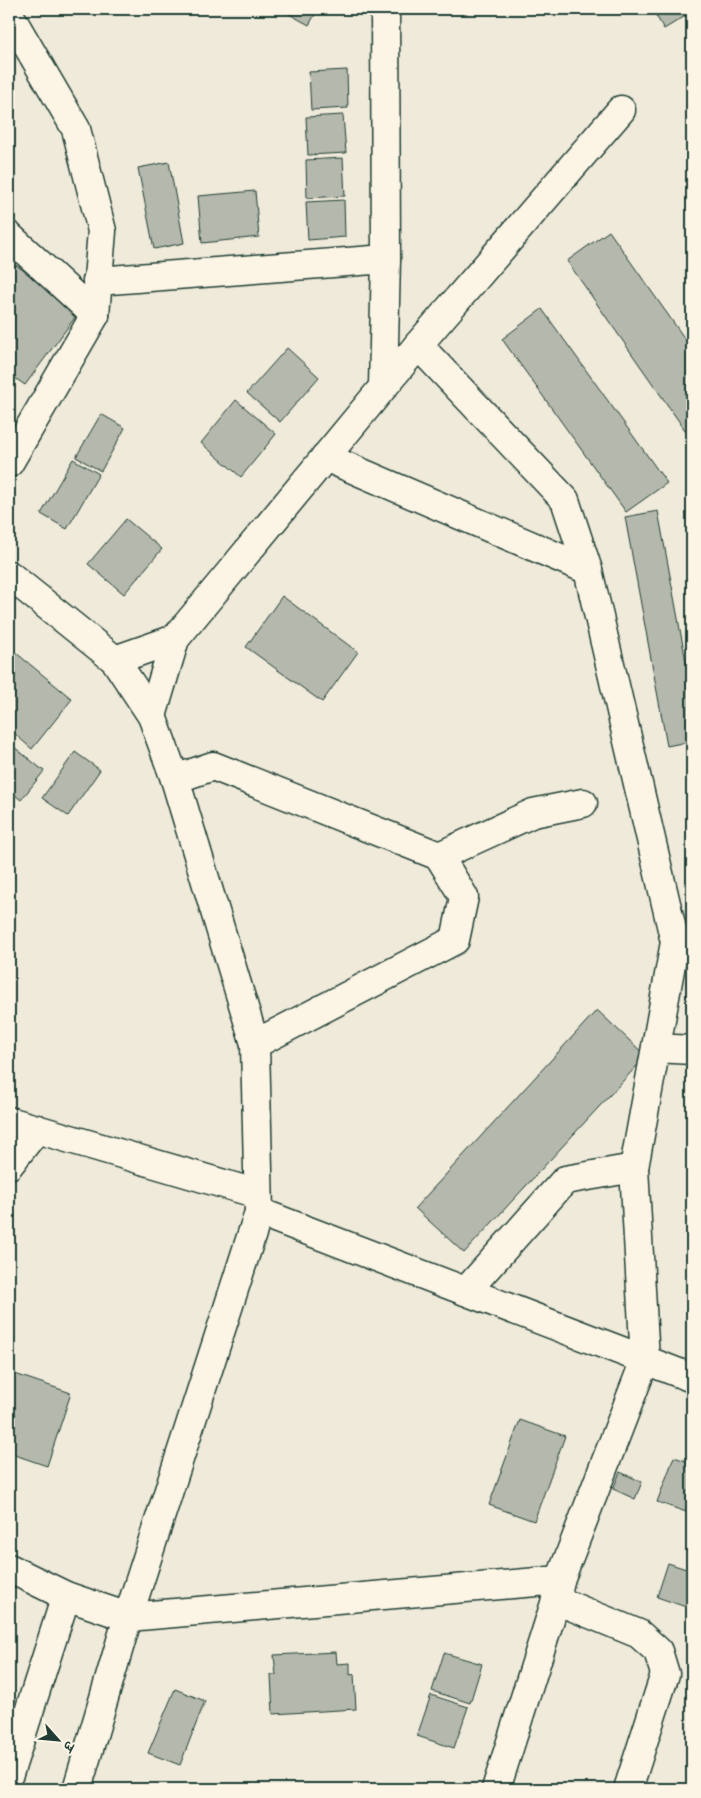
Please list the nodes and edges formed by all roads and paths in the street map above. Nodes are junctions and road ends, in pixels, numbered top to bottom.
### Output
1 (385, 9) edge
2 (12, 27) edge
3 (621, 110) dead end
4 (9, 236) edge
5 (386, 259) junction
6 (97, 281) junction
7 (96, 315) junction
8 (418, 345) junction
9 (383, 387) junction
10 (325, 457) junction
11 (9, 463) edge
12 (588, 570) junction
13 (9, 574) edge
14 (175, 639) junction
15 (114, 660) junction
16 (152, 716) junction
17 (175, 779) junction
18 (583, 803) dead end
19 (439, 856) junction
20 (255, 1044) junction
21 (656, 1048) junction
22 (692, 1050) edge
23 (9, 1121) edge
24 (37, 1129) junction
25 (9, 1165) edge
26 (634, 1168) junction
27 (259, 1203) junction
28 (466, 1291) junction
29 (645, 1360) junction
30 (692, 1378) edge
31 (9, 1568) edge
32 (558, 1590) junction
33 (66, 1596) junction
34 (128, 1617) junction
35 (9, 1774) edge
36 (77, 1789) edge
37 (496, 1789) edge
38 (628, 1789) edge

1 - 5 street
2 - 6 street
3 - 8 street
4 - 7 street
5 - 6 street
5 - 9 street
6 - 7 street
7 - 11 street
8 - 9 street
8 - 12 street
9 - 10 street
10 - 12 street
10 - 14 street
12 - 21 street
13 - 15 street
14 - 15 street
14 - 16 street
15 - 16 street
16 - 17 street
17 - 19 street
17 - 20 street
18 - 19 street
19 - 20 street
20 - 27 street
21 - 22 street
21 - 26 street
23 - 24 street
24 - 25 street
24 - 27 street
26 - 28 street
26 - 29 street
27 - 28 street
27 - 34 street
28 - 29 street
29 - 30 street
29 - 32 street
31 - 33 street
32 - 34 street
32 - 37 street
32 - 38 street
33 - 34 street
33 - 35 street
34 - 36 street

